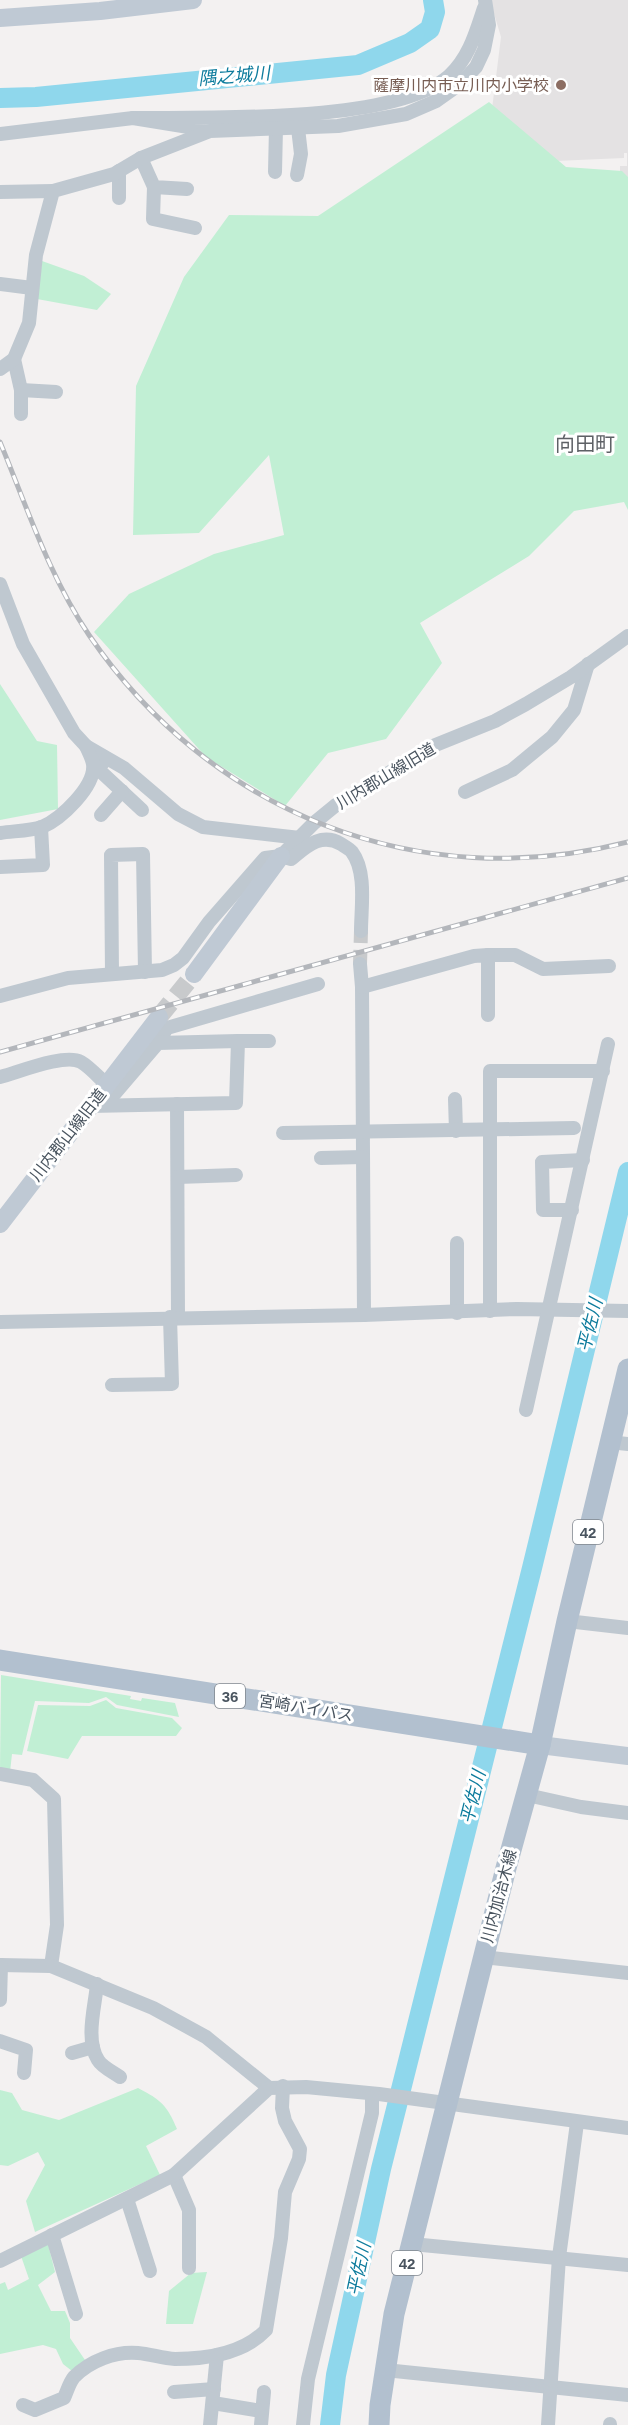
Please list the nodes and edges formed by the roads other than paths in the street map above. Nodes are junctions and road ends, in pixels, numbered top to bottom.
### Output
1 (193, 0) edge
2 (485, 1) edge
3 (0, 18) edge
4 (133, 118) junction
5 (165, 123) junction
6 (276, 128) junction
7 (298, 128) junction
8 (210, 131) junction
9 (0, 134) edge
10 (165, 148) junction
11 (141, 158) junction
12 (119, 171) junction
13 (274, 172) dead end
14 (297, 175) dead end
15 (154, 187) junction
16 (187, 189) dead end
17 (53, 191) junction
18 (0, 192) edge
19 (119, 198) dead end
20 (195, 228) dead end
21 (0, 284) edge
22 (32, 288) junction
23 (14, 359) junction
24 (0, 369) edge
25 (21, 390) junction
26 (56, 392) dead end
27 (21, 414) dead end
28 (0, 584) edge
29 (628, 636) edge
30 (588, 664) junction
31 (86, 746) junction
32 (107, 757) junction
33 (95, 767) junction
34 (122, 791) junction
35 (465, 792) dead end
36 (142, 810) dead end
37 (101, 815) dead end
38 (41, 827) junction
39 (0, 833) edge
40 (300, 838) junction
41 (281, 856) junction
42 (0, 867) edge
43 (361, 931) tunnel mouth
44 (488, 955) junction
45 (360, 964) tunnel mouth
46 (609, 966) dead end
47 (145, 972) junction
48 (112, 974) junction
49 (194, 974) tunnel mouth
50 (318, 984) dead end
51 (362, 987) junction
52 (0, 996) edge
53 (488, 1014) dead end
54 (159, 1017) tunnel mouth
55 (238, 1041) junction
56 (269, 1041) dead end
57 (158, 1043) junction
58 (608, 1044) dead end
59 (603, 1071) junction
60 (0, 1077) edge
61 (111, 1089) junction
62 (455, 1099) dead end
63 (177, 1104) junction
64 (97, 1106) junction
65 (574, 1128) dead end
66 (490, 1130) junction
67 (456, 1131) junction
68 (363, 1132) junction
69 (283, 1133) dead end
70 (363, 1157) junction
71 (321, 1158) dead end
72 (583, 1160) junction
73 (236, 1175) dead end
74 (178, 1177) junction
75 (572, 1210) junction
76 (0, 1224) edge
77 (457, 1243) dead end
78 (490, 1311) junction
79 (549, 1311) junction
80 (626, 1311) edge
81 (457, 1313) junction
82 (364, 1315) junction
83 (174, 1317) junction
84 (0, 1322) edge
85 (628, 1369) edge
86 (112, 1385) dead end
87 (526, 1410) dead end
88 (619, 1443) edge
89 (567, 1622) junction
90 (628, 1628) edge
91 (0, 1660) edge
92 (531, 1744) junction
93 (628, 1756) edge
94 (0, 1774) edge
95 (527, 1795) junction
96 (628, 1813) edge
97 (483, 1957) junction
98 (1, 1965) edge
99 (51, 1966) junction
100 (628, 1973) edge
101 (97, 1984) junction
102 (0, 2000) edge
103 (0, 2041) edge
104 (93, 2047) junction
105 (72, 2053) dead end
106 (24, 2073) dead end
107 (120, 2078) dead end
108 (276, 2087) junction
109 (375, 2094) junction
110 (440, 2103) junction
111 (577, 2123) junction
112 (628, 2128) edge
113 (174, 2175) junction
114 (127, 2199) junction
115 (52, 2235) junction
116 (412, 2244) junction
117 (559, 2257) junction
118 (0, 2261) edge
119 (628, 2265) edge
120 (189, 2268) dead end
121 (150, 2271) dead end
122 (76, 2314) dead end
123 (218, 2355) junction
124 (385, 2370) junction
125 (549, 2387) junction
126 (214, 2389) junction
127 (174, 2392) dead end
128 (264, 2392) dead end
129 (628, 2395) edge
130 (213, 2403) junction
131 (23, 2405) dead end
132 (261, 2411) junction
133 (210, 2425) edge
134 (261, 2425) edge
135 (303, 2425) edge
136 (379, 2425) edge
137 (548, 2425) edge

1 - 3 street
2 - 4 street
2 - 7 street
4 - 5 street
4 - 9 street
5 - 8 street
5 - 10 street
6 - 7 street
6 - 8 street
6 - 13 street
7 - 14 street
8 - 10 street
10 - 11 street
11 - 12 street
11 - 15 street
12 - 17 street
12 - 19 street
15 - 16 street
15 - 20 street
17 - 18 street
17 - 22 street
21 - 22 street
22 - 23 street
23 - 24 street
23 - 25 street
25 - 26 street
25 - 27 street
28 - 31 street
29 - 30 street, 川内郡山線旧道
30 - 35 street
30 - 40 street, 川内郡山線旧道
31 - 32 street
31 - 33 street
32 - 33 street
32 - 40 street
33 - 34 street
33 - 38 street
34 - 36 street
34 - 37 street
38 - 39 street
38 - 42 street
40 - 41 street, 川内郡山線旧道
41 - 43 street
41 - 47 street
41 - 49 street, 川内郡山線旧道
44 - 46 street
44 - 51 street
44 - 53 street
45 - 51 street
47 - 48 street
47 - 48 street
48 - 52 street
50 - 57 street
51 - 68 street
54 - 61 street, 川内郡山線旧道
55 - 56 street
55 - 57 street
55 - 63 street
57 - 61 street
58 - 59 street
59 - 66 street
59 - 72 street
60 - 61 street
61 - 64 street, 川内郡山線旧道
62 - 67 street
63 - 64 street
63 - 74 street
64 - 76 street, 川内郡山線旧道
65 - 66 street
66 - 67 street
66 - 78 street
67 - 68 street
68 - 69 street
68 - 70 street
70 - 71 street
70 - 82 street
72 - 75 street
72 - 75 street
73 - 74 street
74 - 83 street
75 - 79 street
77 - 81 street
78 - 79 street
78 - 81 street
79 - 80 street
79 - 87 street
81 - 82 street
82 - 83 street
83 - 84 street
83 - 86 street
85 - 88 main road, 川内加治木線 / 42
88 - 89 main road, 川内加治木線 / 42
89 - 90 street
89 - 92 main road, 川内加治木線 / 42
91 - 92 main road, 宮崎バイパス / 36
92 - 93 street
92 - 95 main road, 川内加治木線 / 42
94 - 99 street
95 - 96 street
95 - 97 main road, 川内加治木線 / 42
97 - 100 street
97 - 110 main road, 川内加治木線 / 42
98 - 99 street
98 - 102 street
99 - 101 street
101 - 104 street
101 - 108 street
103 - 106 street
104 - 105 street
104 - 107 street
108 - 109 street
108 - 113 street
108 - 123 street
109 - 110 street
109 - 135 street
110 - 111 street
110 - 116 main road, 川内加治木線 / 42
111 - 112 street
111 - 117 street
113 - 114 street
113 - 120 street
114 - 115 street
114 - 121 street
115 - 118 street
115 - 122 street
116 - 117 street
116 - 124 main road, 川内加治木線 / 42
117 - 119 street
117 - 125 street
123 - 126 street
123 - 131 street
124 - 125 street
124 - 136 main road, 川内加治木線 / 42
125 - 129 street
125 - 137 street
126 - 127 street
126 - 130 street
128 - 132 street
130 - 132 street
130 - 133 street
132 - 134 street

